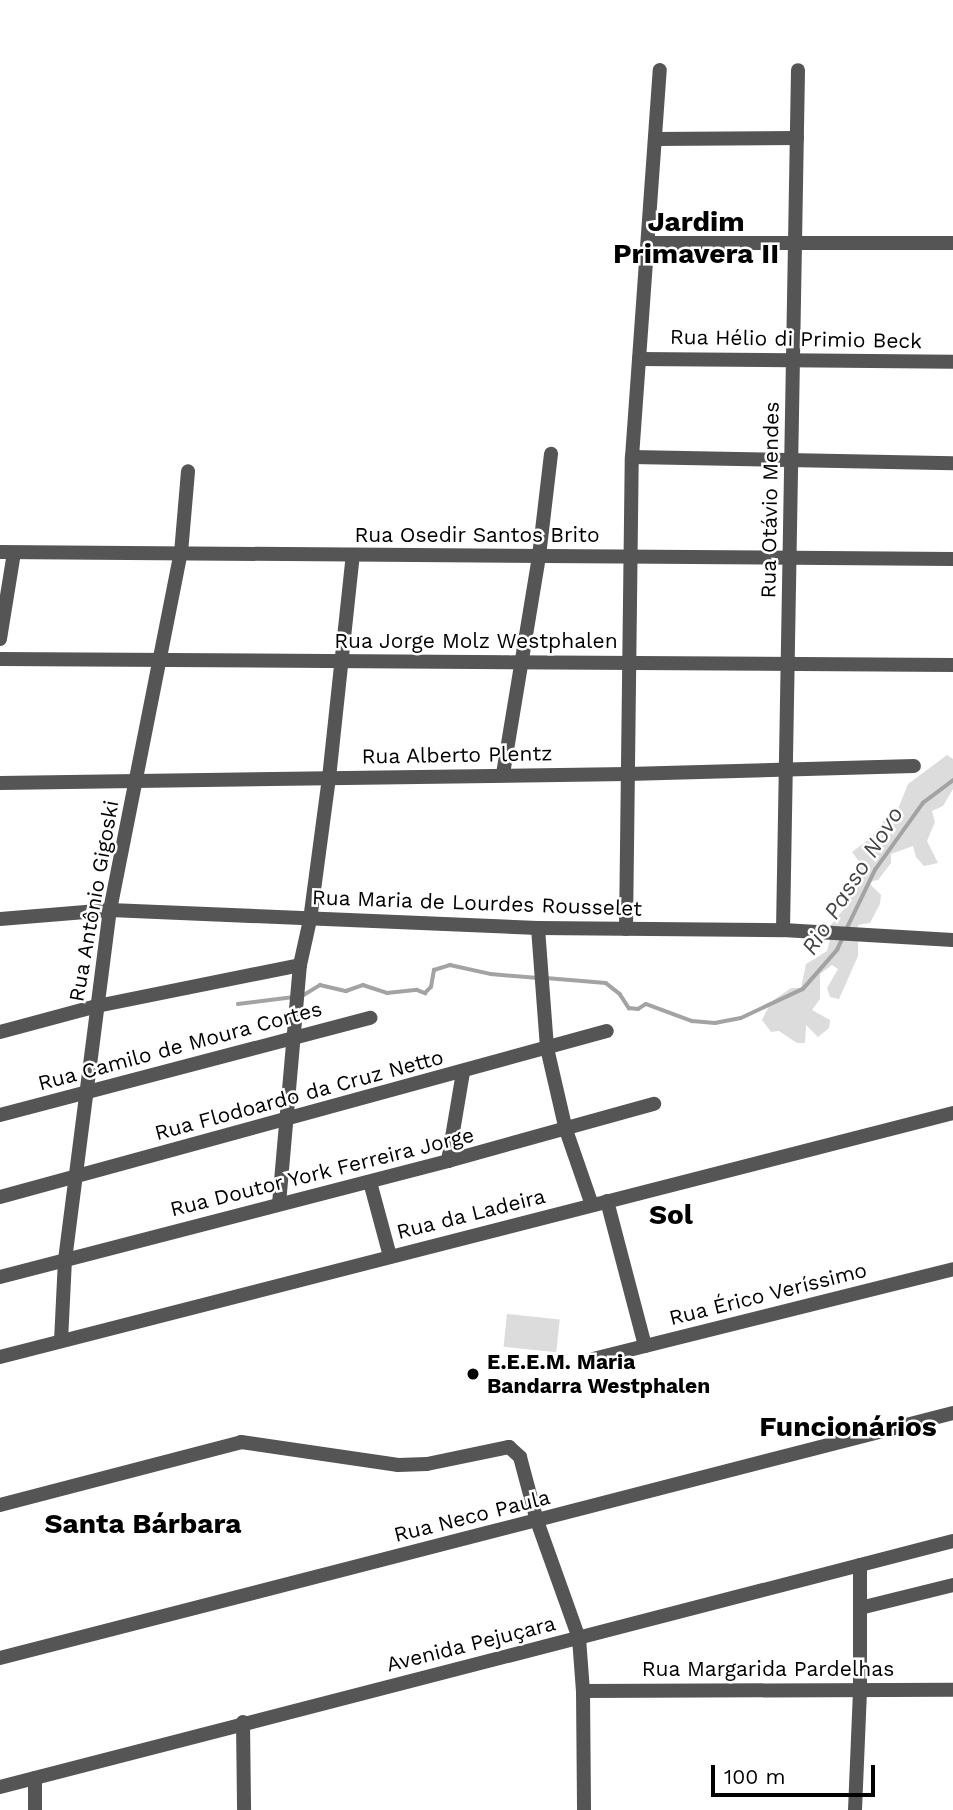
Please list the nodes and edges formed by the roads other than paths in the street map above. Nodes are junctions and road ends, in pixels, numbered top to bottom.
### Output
1 (660, 70) dead end
2 (798, 70) dead end
3 (797, 138) junction
4 (655, 139) junction
5 (795, 241) junction
6 (648, 243) junction
7 (953, 243) edge
8 (639, 359) junction
9 (793, 360) junction
10 (953, 362) edge
11 (551, 454) dead end
12 (632, 457) junction
13 (791, 458) junction
14 (953, 463) edge
15 (188, 471) dead end
16 (7, 553) edge
17 (181, 553) junction
18 (353, 555) junction
19 (539, 556) junction
20 (631, 558) junction
21 (790, 559) junction
22 (953, 559) edge
23 (0, 639) edge
24 (0, 659) edge
25 (159, 661) junction
26 (629, 661) junction
27 (341, 663) junction
28 (522, 663) junction
29 (788, 664) junction
30 (953, 665) edge
31 (914, 766) dead end
32 (786, 768) junction
33 (503, 774) junction
34 (628, 774) junction
35 (329, 778) junction
36 (136, 779) junction
37 (0, 783) edge
38 (110, 910) junction
39 (0, 919) edge
40 (310, 920) junction
41 (538, 928) junction
42 (626, 929) junction
43 (783, 930) junction
44 (953, 940) edge
45 (300, 965) junction
46 (97, 1006) junction
47 (371, 1018) dead end
48 (607, 1031) dead end
49 (0, 1032) edge
50 (295, 1037) junction
51 (547, 1048) junction
52 (463, 1072) junction
53 (89, 1091) junction
54 (653, 1104) dead end
55 (953, 1113) edge
56 (0, 1115) edge
57 (286, 1119) junction
58 (566, 1130) junction
59 (448, 1161) junction
60 (76, 1177) junction
61 (370, 1182) junction
62 (0, 1197) edge
63 (607, 1201) junction
64 (279, 1204) junction
65 (592, 1205) junction
66 (390, 1256) junction
67 (65, 1260) junction
68 (953, 1269) edge
69 (0, 1277) edge
70 (61, 1341) junction
71 (645, 1346) junction
72 (0, 1357) edge
73 (593, 1359) dead end
74 (953, 1413) edge
75 (0, 1505) edge
76 (537, 1521) junction
77 (953, 1541) edge
78 (860, 1565) junction
79 (953, 1585) edge
80 (860, 1608) junction
81 (579, 1638) junction
82 (0, 1658) edge
83 (860, 1689) junction
84 (953, 1690) edge
85 (583, 1691) junction
86 (243, 1722) junction
87 (35, 1778) junction
88 (0, 1787) edge
89 (35, 1810) edge
90 (244, 1810) edge
91 (584, 1810) edge
92 (855, 1810) edge

1 - 4 street
2 - 3 street, Rua Otávio Mendes
3 - 4 street
3 - 5 street, Rua Otávio Mendes
4 - 6 street
5 - 6 street
5 - 7 street
5 - 9 street, Rua Otávio Mendes
6 - 8 street
8 - 9 street, Rua Hélio di Primio Beck
8 - 12 street
9 - 10 street, Rua Hélio di Primio Beck
9 - 13 street, Rua Otávio Mendes
11 - 19 street
12 - 13 street
12 - 20 street
13 - 14 street
13 - 21 street, Rua Otávio Mendes
15 - 17 street, Rua Antônio Gigoski
16 - 17 street, Rua Osedir Santos Brito
16 - 23 street
17 - 18 street, Rua Osedir Santos Brito
17 - 25 street, Rua Antônio Gigoski
18 - 19 street, Rua Osedir Santos Brito
18 - 27 street
19 - 20 street, Rua Osedir Santos Brito
19 - 28 street
20 - 21 street, Rua Osedir Santos Brito
20 - 26 street
21 - 22 street, Rua Osedir Santos Brito
21 - 29 street, Rua Otávio Mendes
24 - 25 street, Rua Jorge Molz Westphalen
25 - 27 street, Rua Jorge Molz Westphalen
25 - 36 street, Rua Antônio Gigoski
26 - 28 street, Rua Jorge Molz Westphalen
26 - 29 street, Rua Jorge Molz Westphalen
26 - 34 street
27 - 28 street, Rua Jorge Molz Westphalen
27 - 35 street
28 - 33 street
29 - 30 street, Rua Jorge Molz Westphalen
29 - 32 street, Rua Otávio Mendes
31 - 32 street, Rua Alberto Plentz
32 - 34 street, Rua Alberto Plentz
32 - 43 street, Rua Otávio Mendes
33 - 34 street, Rua Alberto Plentz
33 - 35 street, Rua Alberto Plentz
34 - 42 street
35 - 36 street, Rua Alberto Plentz
35 - 40 street
36 - 37 street, Rua Alberto Plentz
36 - 38 street, Rua Antônio Gigoski
38 - 39 street, Rua Maria de Lourdes Rousselet
38 - 40 street, Rua Maria de Lourdes Rousselet
38 - 46 street, Rua Antônio Gigoski
40 - 41 street, Rua Maria de Lourdes Rousselet
40 - 45 street
41 - 42 street, Rua Maria de Lourdes Rousselet
41 - 51 street
42 - 43 street, Rua Maria de Lourdes Rousselet
43 - 44 street, Rua Maria de Lourdes Rousselet
45 - 46 street
45 - 50 street
46 - 49 street
46 - 53 street, Rua Antônio Gigoski
47 - 50 street, Rua Camilo de Moura Cortes
48 - 51 street, Rua Flodoardo da Cruz Netto
50 - 53 street, Rua Camilo de Moura Cortes
50 - 57 street
51 - 52 street, Rua Flodoardo da Cruz Netto
51 - 58 street
52 - 57 street, Rua Flodoardo da Cruz Netto
52 - 59 street
53 - 56 street, Rua Camilo de Moura Cortes
53 - 60 street, Rua Antônio Gigoski
54 - 58 street, Rua Doutor York Ferreira Jorge
55 - 63 street, Rua da Ladeira
57 - 60 street, Rua Flodoardo da Cruz Netto
57 - 64 street
58 - 59 street, Rua Doutor York Ferreira Jorge
58 - 65 street
59 - 61 street, Rua Doutor York Ferreira Jorge
60 - 62 street, Rua Flodoardo da Cruz Netto
60 - 67 street, Rua Antônio Gigoski
61 - 64 street, Rua Doutor York Ferreira Jorge
61 - 66 street
63 - 65 street, Rua da Ladeira
63 - 71 street
64 - 67 street, Rua Doutor York Ferreira Jorge
65 - 66 street, Rua da Ladeira
66 - 70 street, Rua da Ladeira
67 - 69 street, Rua Doutor York Ferreira Jorge
67 - 70 street, Rua Antônio Gigoski
68 - 71 street, Rua Érico Veríssimo
70 - 72 street, Rua da Ladeira
71 - 73 street, Rua Érico Veríssimo
74 - 76 street, Rua Neco Paula
75 - 76 street
76 - 81 street
76 - 82 street, Rua Neco Paula
77 - 78 street, Avenida Pejuçara
78 - 80 street
78 - 81 street, Avenida Pejuçara
79 - 80 street
80 - 83 street
81 - 85 street
81 - 86 street, Avenida Pejuçara
83 - 84 street, Rua Margarida Pardelhas
83 - 85 street, Rua Margarida Pardelhas
83 - 92 street
85 - 91 street
86 - 87 street, Avenida Pejuçara
86 - 90 street
87 - 88 street, Avenida Pejuçara
87 - 89 street

